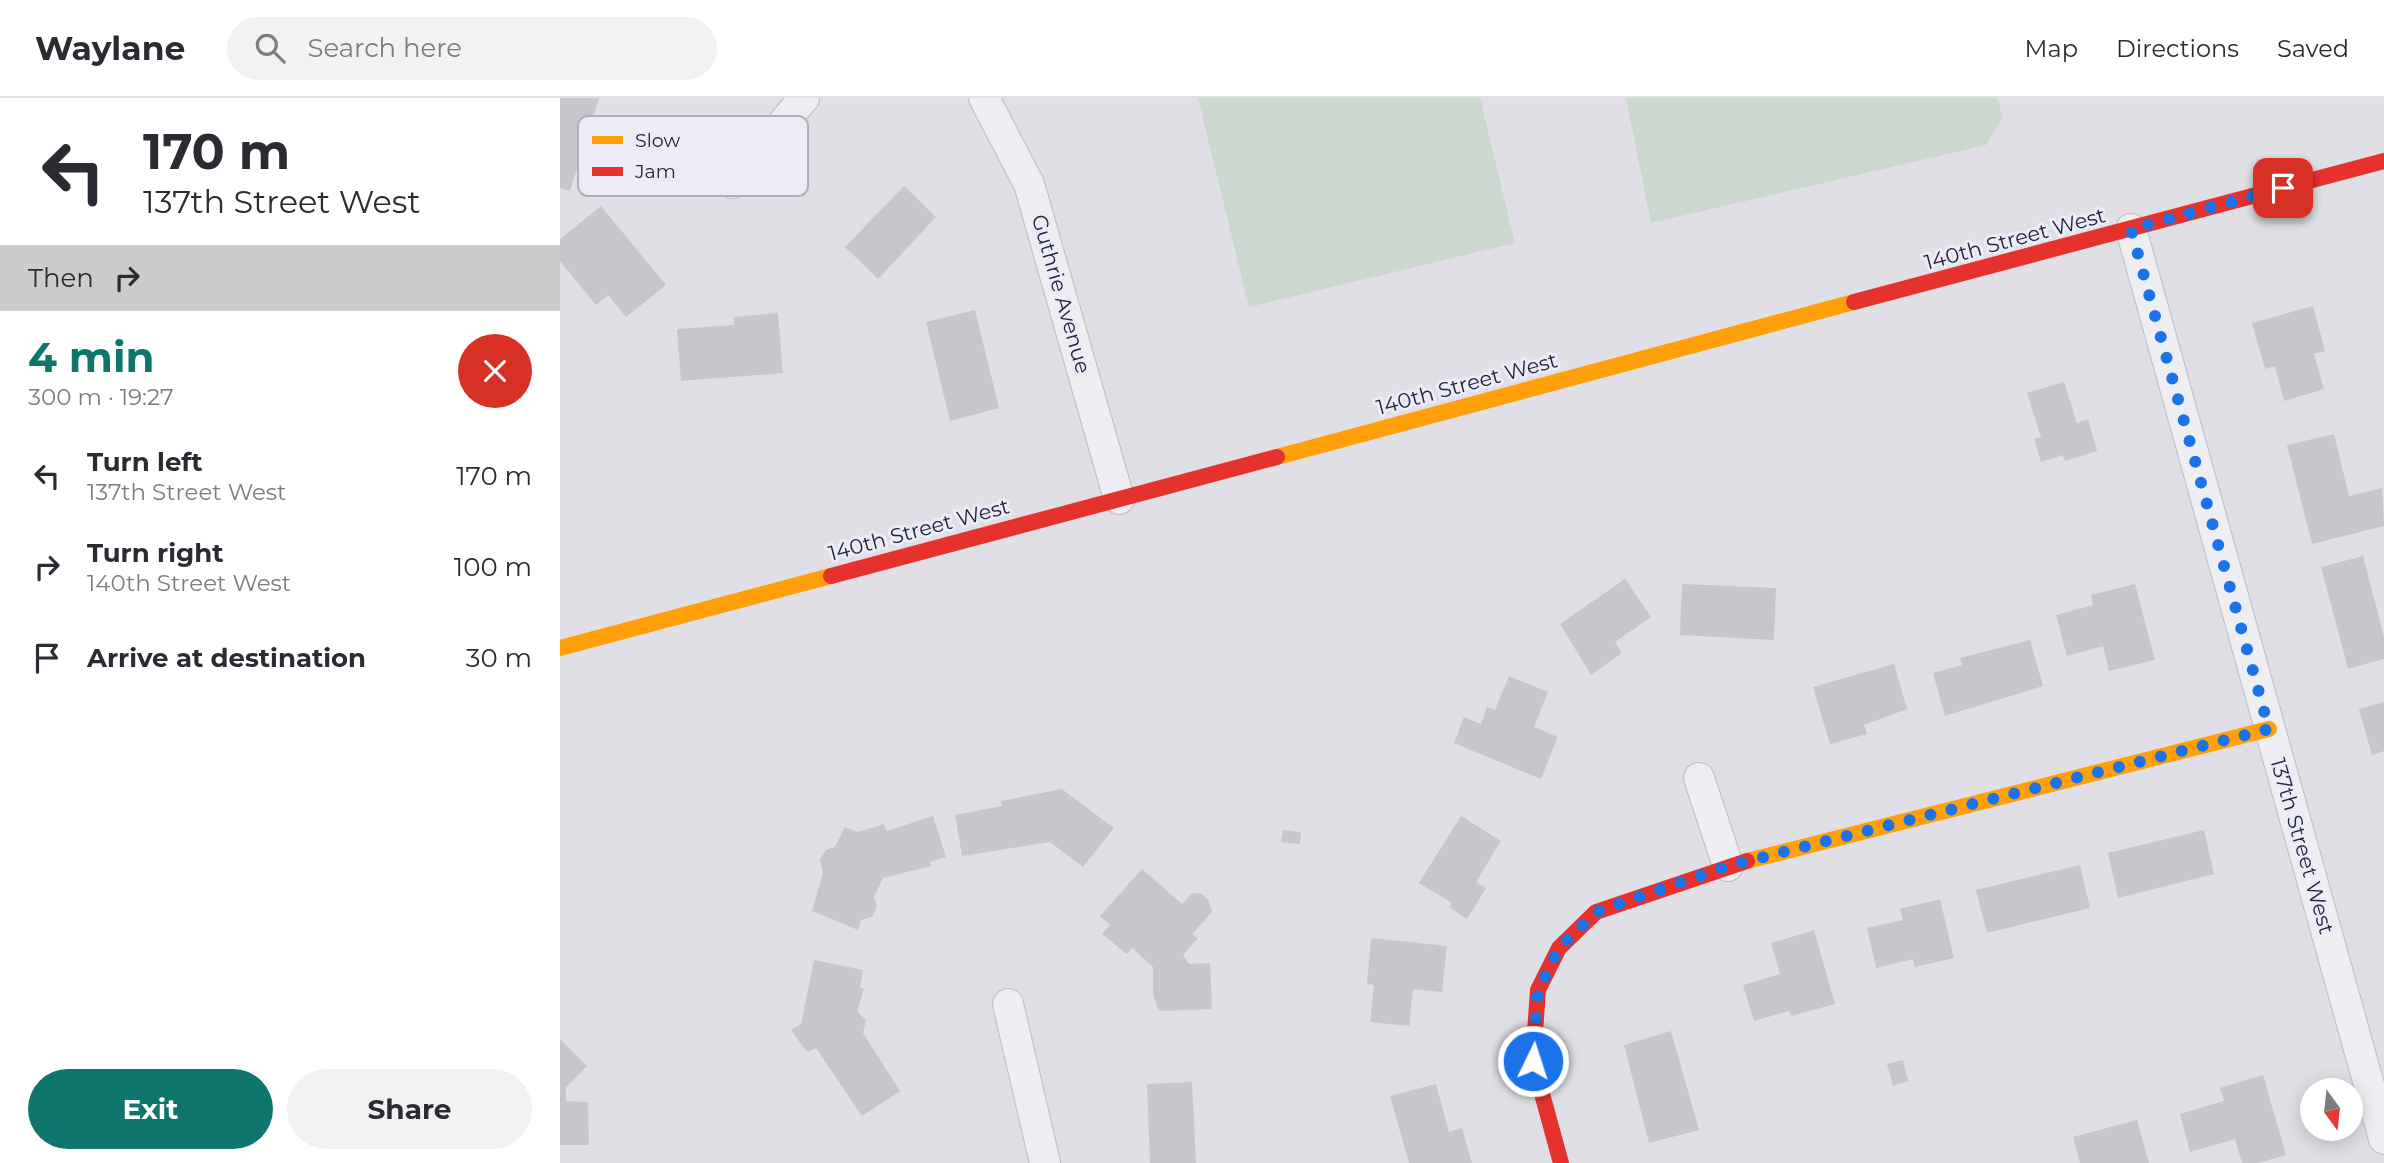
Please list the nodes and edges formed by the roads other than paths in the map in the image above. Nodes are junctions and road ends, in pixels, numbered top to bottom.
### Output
1 (804, 98) edge
2 (984, 98) edge
3 (789, 116) edge
4 (2384, 161) edge
5 (2131, 229) junction
6 (1119, 499) junction
7 (560, 648) edge
8 (2269, 729) junction
9 (1699, 778) dead end
10 (1728, 866) junction
11 (1007, 1004) dead end
12 (2384, 1139) edge
13 (1045, 1163) edge
14 (1561, 1163) edge

1 - 3 street
2 - 6 street, Guthrie Avenue
4 - 5 street, 140th Street West
5 - 6 street, 140th Street West
5 - 8 street, 137th Street West
6 - 7 street, 140th Street West
8 - 10 street
8 - 12 street, 137th Street West
9 - 10 street
10 - 14 street
11 - 13 street

